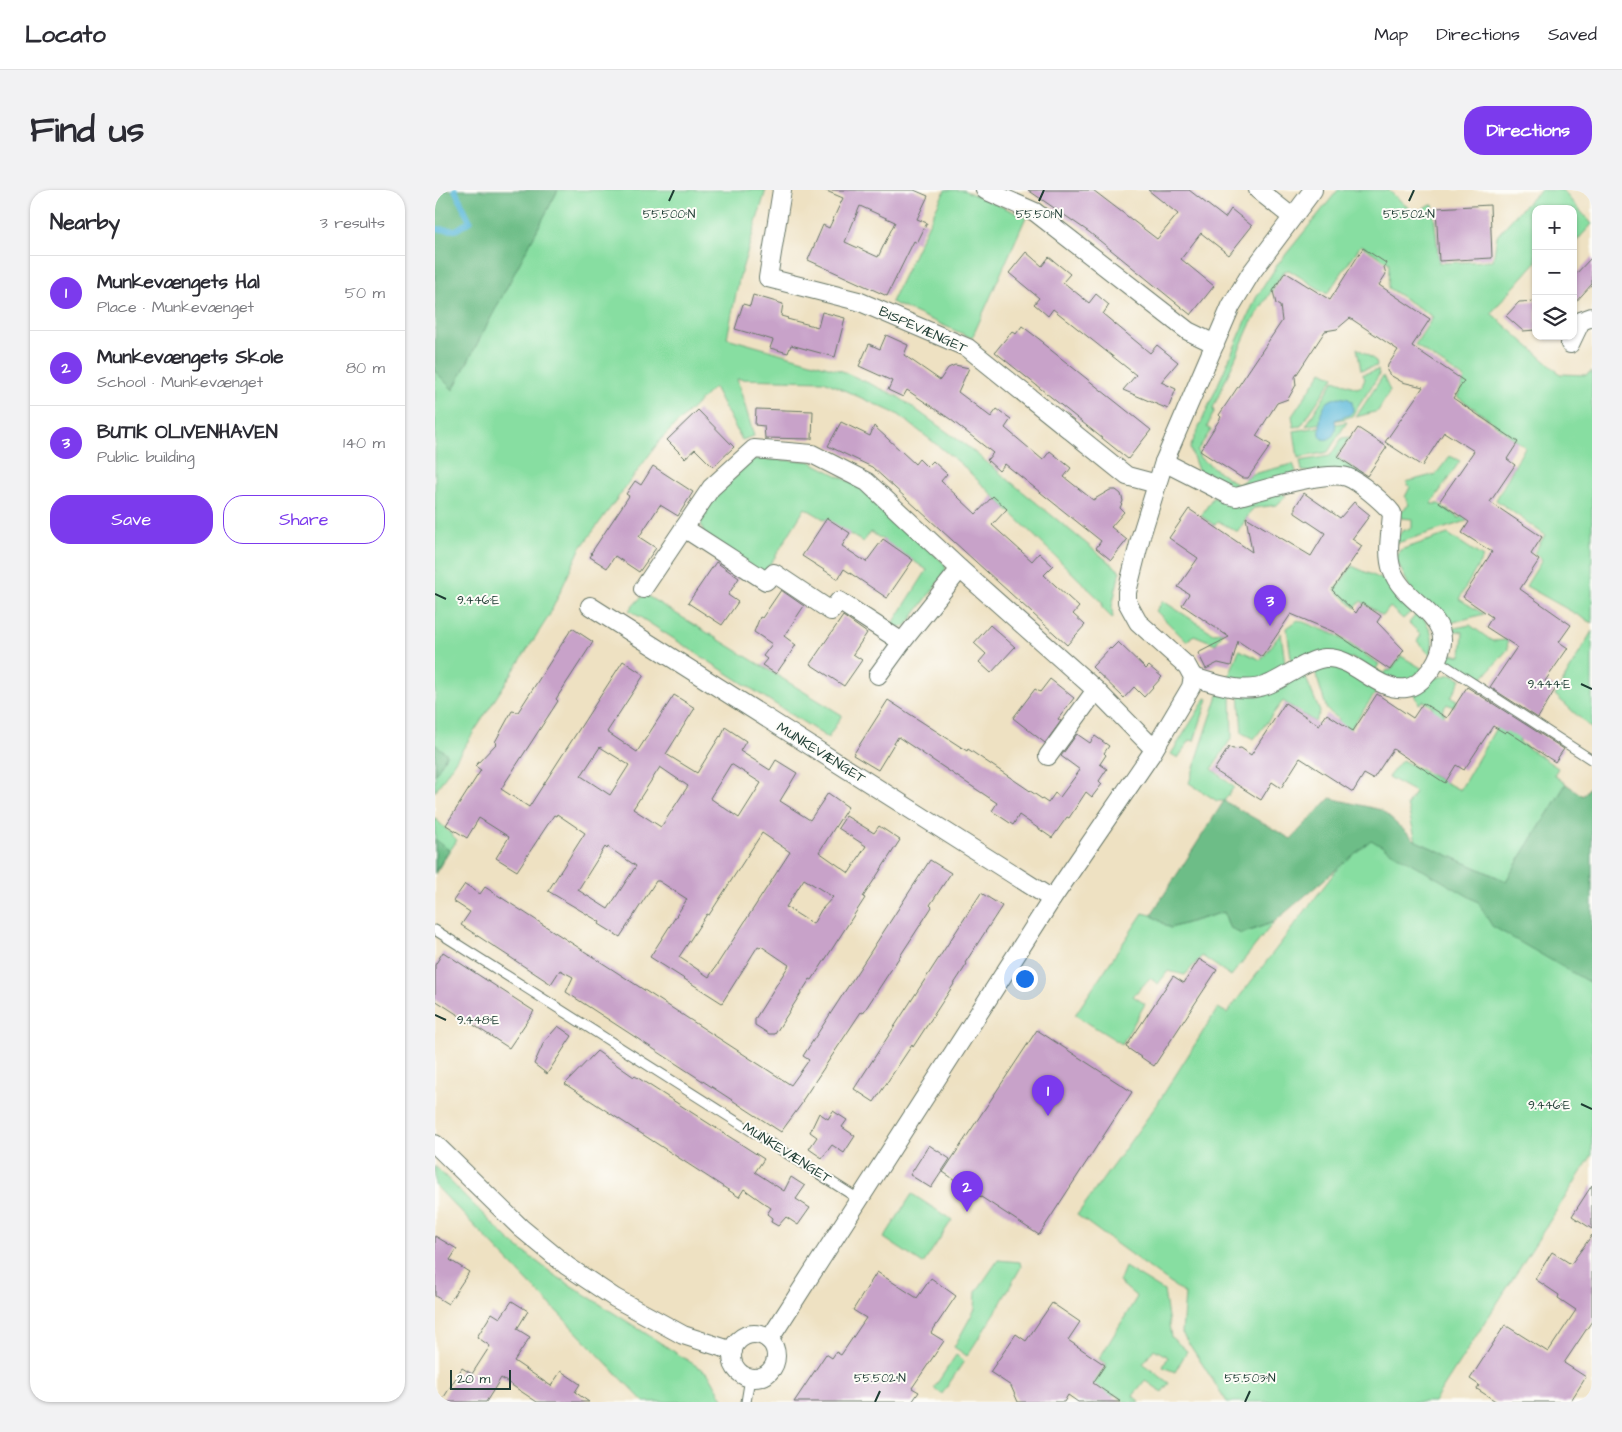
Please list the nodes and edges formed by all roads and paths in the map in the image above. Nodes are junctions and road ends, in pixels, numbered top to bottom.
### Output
1 (782, 190) edge
2 (985, 190) edge
3 (1258, 190) edge
4 (1313, 190) edge
5 (1292, 217) junction
6 (1592, 317) edge
7 (1215, 344) junction
8 (1570, 344) dead end
9 (1164, 462) junction
10 (1157, 484) junction
11 (684, 528) junction
12 (959, 569) junction
13 (643, 589) dead end
14 (590, 606) dead end
15 (902, 642) junction
16 (1437, 660) junction
17 (878, 675) dead end
18 (1193, 677) junction
19 (1096, 690) junction
20 (1154, 749) junction
21 (1048, 756) dead end
22 (1592, 760) edge
23 (1052, 899) junction
24 (435, 930) edge
25 (435, 1144) edge
26 (860, 1200) junction
27 (769, 1340) junction
28 (733, 1350) junction
29 (750, 1378) junction
30 (746, 1402) edge

1 - 10 street, BISPEVÆNGET
2 - 7 street
3 - 5 street
4 - 5 street
5 - 7 street
6 - 8 street
7 - 9 street
9 - 10 street
9 - 16 street
10 - 18 street
11 - 12 street
11 - 13 street
11 - 15 street
12 - 15 street
12 - 19 street
14 - 23 street, MUNKEVÆNGET
15 - 17 street
16 - 18 street
16 - 22 lane
18 - 20 street
19 - 20 street
19 - 21 street
20 - 23 street
23 - 26 street
24 - 26 lane, MUNKEVÆNGET
25 - 28 street
26 - 27 street
27 - 28 street
27 - 29 street
28 - 29 street
29 - 30 lane

